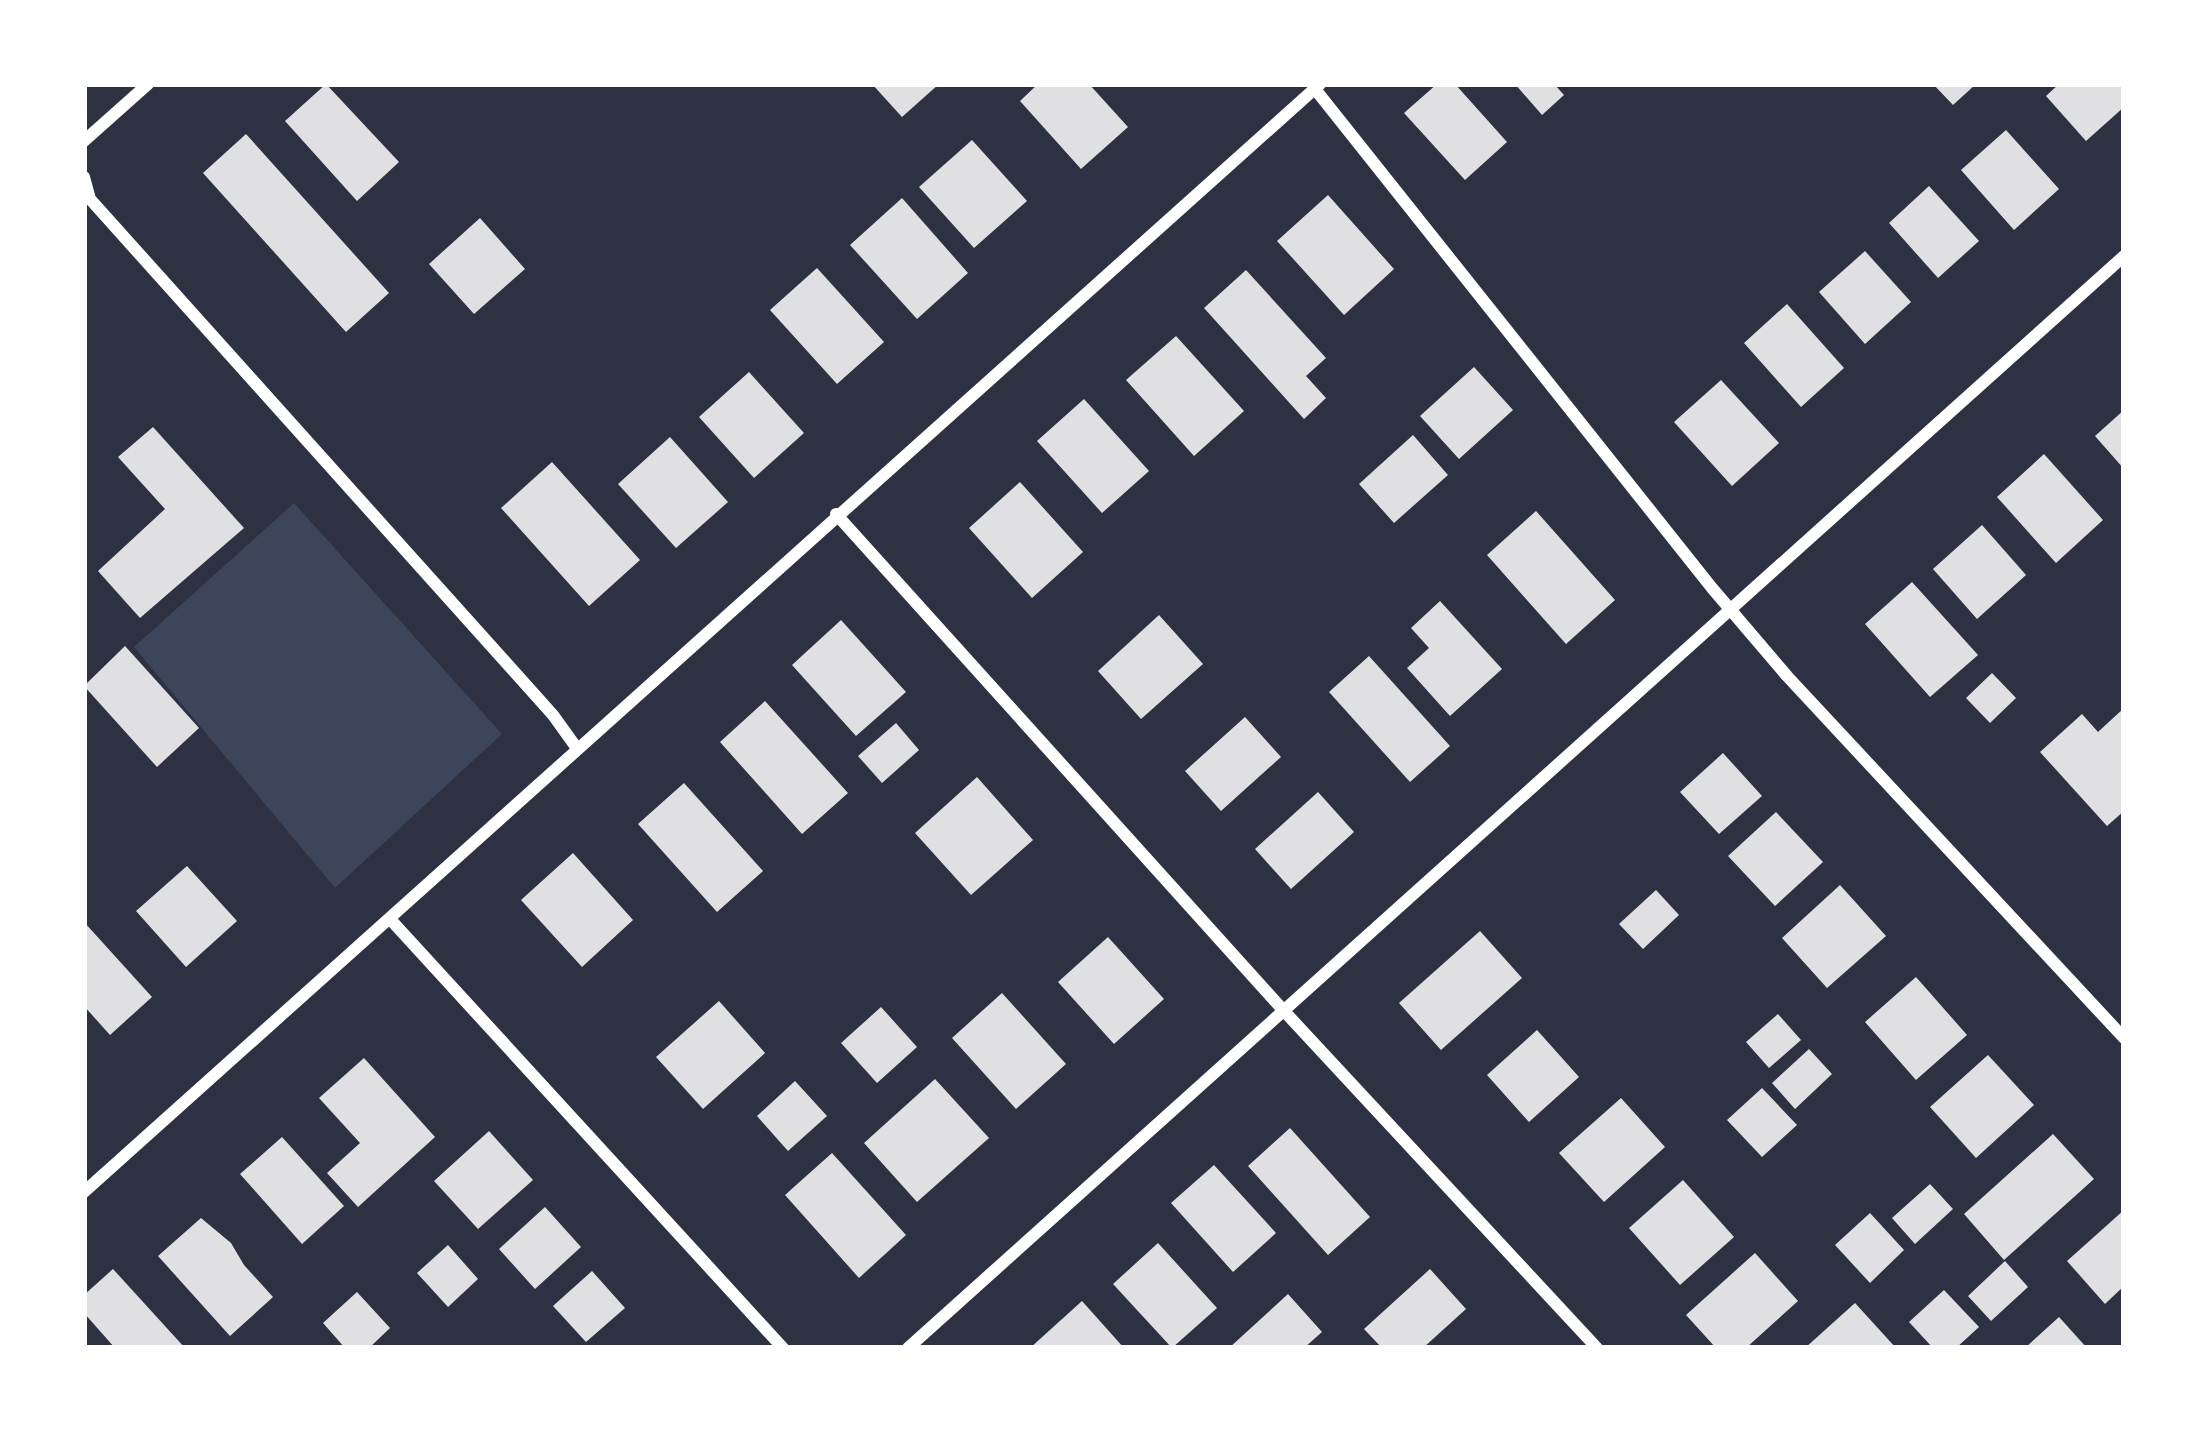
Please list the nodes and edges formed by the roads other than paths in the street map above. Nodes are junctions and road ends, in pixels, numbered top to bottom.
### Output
1 (148, 84) edge
2 (1317, 87) edge
3 (84, 141) edge
4 (84, 177) edge
5 (2124, 256) edge
6 (836, 514) junction
7 (1731, 610) junction
8 (576, 747) junction
9 (390, 919) junction
10 (1284, 1011) junction
11 (2124, 1038) edge
12 (84, 1192) edge
13 (783, 1348) edge
14 (908, 1348) edge
15 (1597, 1348) edge

1 - 3 street
2 - 6 street
2 - 7 street
4 - 8 street
5 - 7 street
6 - 8 street
6 - 10 street
7 - 10 street
7 - 11 street
8 - 9 street
9 - 12 street
9 - 13 street
10 - 14 street
10 - 15 street

